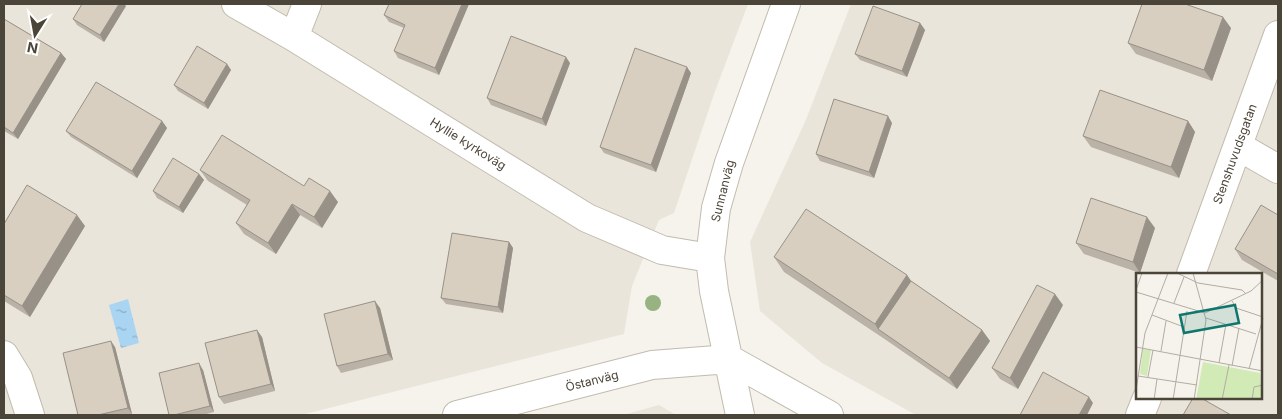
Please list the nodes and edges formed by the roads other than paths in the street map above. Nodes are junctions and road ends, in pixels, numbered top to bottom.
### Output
1 (236, 4) edge
2 (307, 4) edge
3 (786, 4) edge
4 (1278, 35) edge
5 (294, 37) junction
6 (1238, 146) junction
7 (1278, 169) edge
8 (710, 258) junction
9 (1191, 273) edge
10 (4, 355) edge
11 (729, 359) junction
12 (1146, 399) edge
13 (30, 415) edge
14 (457, 415) edge
15 (740, 415) edge
16 (829, 415) edge
17 (1140, 415) edge

1 - 5 street, Hyllie kyrkoväg
2 - 5 street
3 - 8 street, Sunnanväg
4 - 6 street, Stenshuvudsgatan
5 - 8 street, Hyllie kyrkoväg
6 - 7 street
6 - 9 street, Stenshuvudsgatan
8 - 11 street, Sunnanväg
10 - 13 street
11 - 14 street, Östanväg
11 - 15 street, Sunnanväg
11 - 16 street
12 - 17 street

